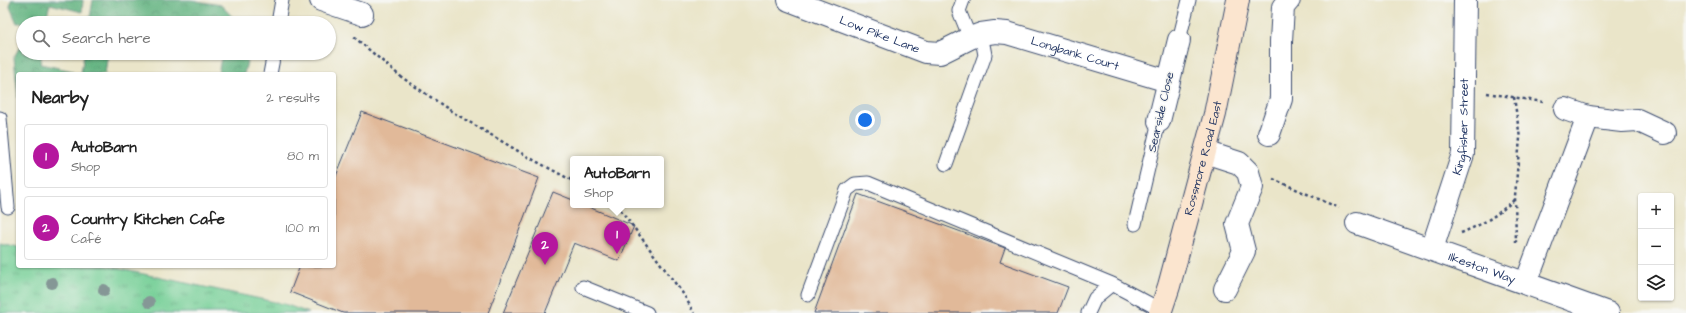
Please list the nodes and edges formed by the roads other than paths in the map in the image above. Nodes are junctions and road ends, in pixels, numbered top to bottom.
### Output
1 (282, 0) edge
2 (322, 0) edge
3 (789, 0) edge
4 (963, 0) edge
5 (1189, 0) edge
6 (1238, 0) edge
7 (1289, 0) edge
8 (1465, 0) edge
9 (362, 14) dead end
10 (279, 16) edge
11 (976, 36) junction
12 (1179, 40) joint
13 (273, 60) edge
14 (270, 72) edge
15 (1168, 81) junction
16 (1565, 108) road end
17 (0, 118) edge
18 (1588, 118) junction
19 (1159, 121) joint
20 (1665, 133) dead end
21 (1269, 134) dead end
22 (1205, 152) junction
23 (946, 164) dead end
24 (8, 207) dead end
25 (1135, 224) dead end
26 (1357, 224) road end
27 (1432, 249) junction
28 (1526, 283) junction
29 (1112, 284) junction
30 (583, 287) dead end
31 (1225, 289) dead end
32 (808, 295) dead end
33 (1161, 311) edge
34 (647, 313) edge
35 (1088, 313) edge
36 (1608, 313) edge

1 - 10 lane
2 - 9 street
3 - 11 street, Low Pike Lane
4 - 11 lane
5 - 12 lane, Searside Close
6 - 22 main road, Rossmore Road East
7 - 21 street
8 - 27 street, Kingfisher Street
11 - 15 street, Longbank Court
11 - 23 lane
12 - 15 street, Searside Close
13 - 14 lane
15 - 19 street, Searside Close
16 - 18 street
17 - 24 lane
18 - 20 street
18 - 28 street
19 - 25 lane, Searside Close
22 - 31 street
22 - 33 main road, Rossmore Road East
26 - 27 street, Ilkeston Way
27 - 28 street, Ilkeston Way
28 - 36 street, Ilkeston Way
29 - 32 lane
29 - 33 lane
29 - 35 lane
30 - 34 lane

